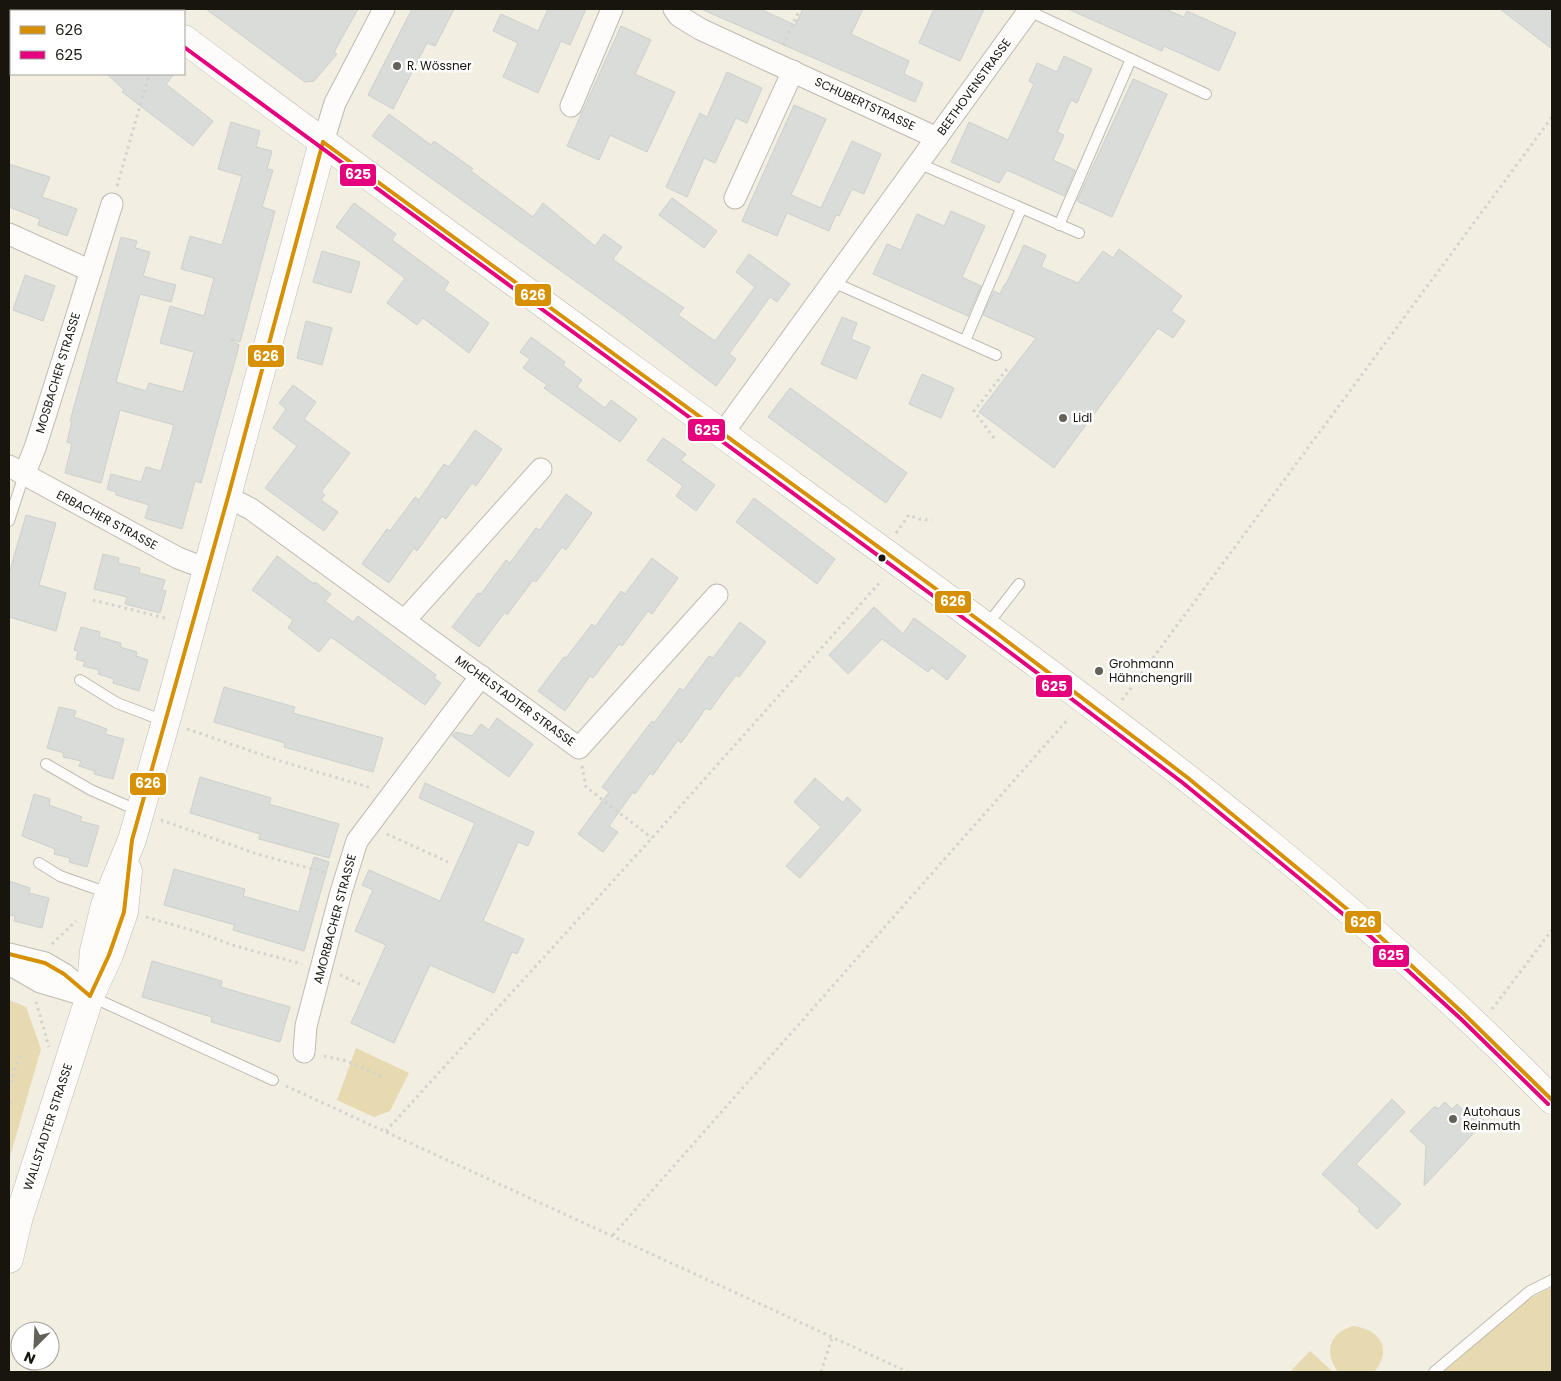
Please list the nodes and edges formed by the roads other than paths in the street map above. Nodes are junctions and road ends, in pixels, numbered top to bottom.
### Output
1 (384, 9) edge
2 (612, 9) edge
3 (674, 9) edge
4 (1030, 10) edge
5 (185, 40) edge
6 (1131, 59) junction
7 (784, 67) junction
8 (1206, 94) dead end
9 (571, 106) dead end
10 (937, 138) junction
11 (323, 142) junction
12 (918, 163) junction
13 (734, 198) dead end
14 (112, 204) road end
15 (1021, 209) junction
16 (1059, 225) junction
17 (9, 234) edge
18 (1079, 234) dead end
19 (90, 271) junction
20 (833, 282) junction
21 (965, 341) junction
22 (996, 355) dead end
23 (723, 433) junction
24 (541, 469) dead end
25 (16, 470) edge
26 (228, 497) junction
27 (9, 522) edge
28 (207, 569) junction
29 (1019, 584) dead end
30 (717, 595) dead end
31 (405, 620) junction
32 (987, 626) junction
33 (481, 676) junction
34 (80, 680) dead end
35 (166, 721) junction
36 (46, 764) dead end
37 (140, 812) junction
38 (132, 840) junction
39 (39, 863) dead end
40 (109, 893) junction
41 (9, 954) edge
42 (9, 964) edge
43 (90, 996) junction
44 (304, 1052) road end
45 (273, 1080) road end
46 (1552, 1100) edge
47 (9, 1259) edge
48 (1552, 1280) edge
49 (1434, 1372) edge

1 - 11 street
2 - 9 street
3 - 7 street, SCHUBERTSTRASSE
4 - 6 lane, BEETHOVENSTRASSE
4 - 10 street, BEETHOVENSTRASSE
5 - 11 main road
6 - 8 lane, BEETHOVENSTRASSE
6 - 16 lane
7 - 10 street, SCHUBERTSTRASSE
7 - 13 street
10 - 12 street, BEETHOVENSTRASSE
11 - 23 main road
11 - 26 main road, WALLSTADTER STRASSE
12 - 15 lane
12 - 20 street, BEETHOVENSTRASSE
14 - 19 street, MOSBACHER STRASSE
15 - 16 lane
15 - 21 lane
16 - 18 lane
17 - 19 street
19 - 25 street, MOSBACHER STRASSE
20 - 21 lane
20 - 23 street, BEETHOVENSTRASSE
21 - 22 lane
23 - 32 main road
24 - 31 street
25 - 27 lane
25 - 28 street, ERBACHER STRASSE
26 - 28 main road, WALLSTADTER STRASSE
26 - 31 street, MICHELSTADTER STRASSE
28 - 35 main road, WALLSTADTER STRASSE
29 - 32 lane
30 - 33 street, MICHELSTADTER STRASSE
31 - 33 street, MICHELSTADTER STRASSE
32 - 46 main road
33 - 44 street, AMORBACHER STRASSE
34 - 35 lane
35 - 37 main road, WALLSTADTER STRASSE
36 - 37 lane
37 - 38 main road, WALLSTADTER STRASSE
38 - 40 main road, WALLSTADTER STRASSE
38 - 43 main road, WALLSTADTER STRASSE
39 - 40 lane
40 - 43 main road, WALLSTADTER STRASSE
41 - 43 street
42 - 43 street
43 - 45 lane
43 - 47 main road, WALLSTADTER STRASSE
48 - 49 lane

